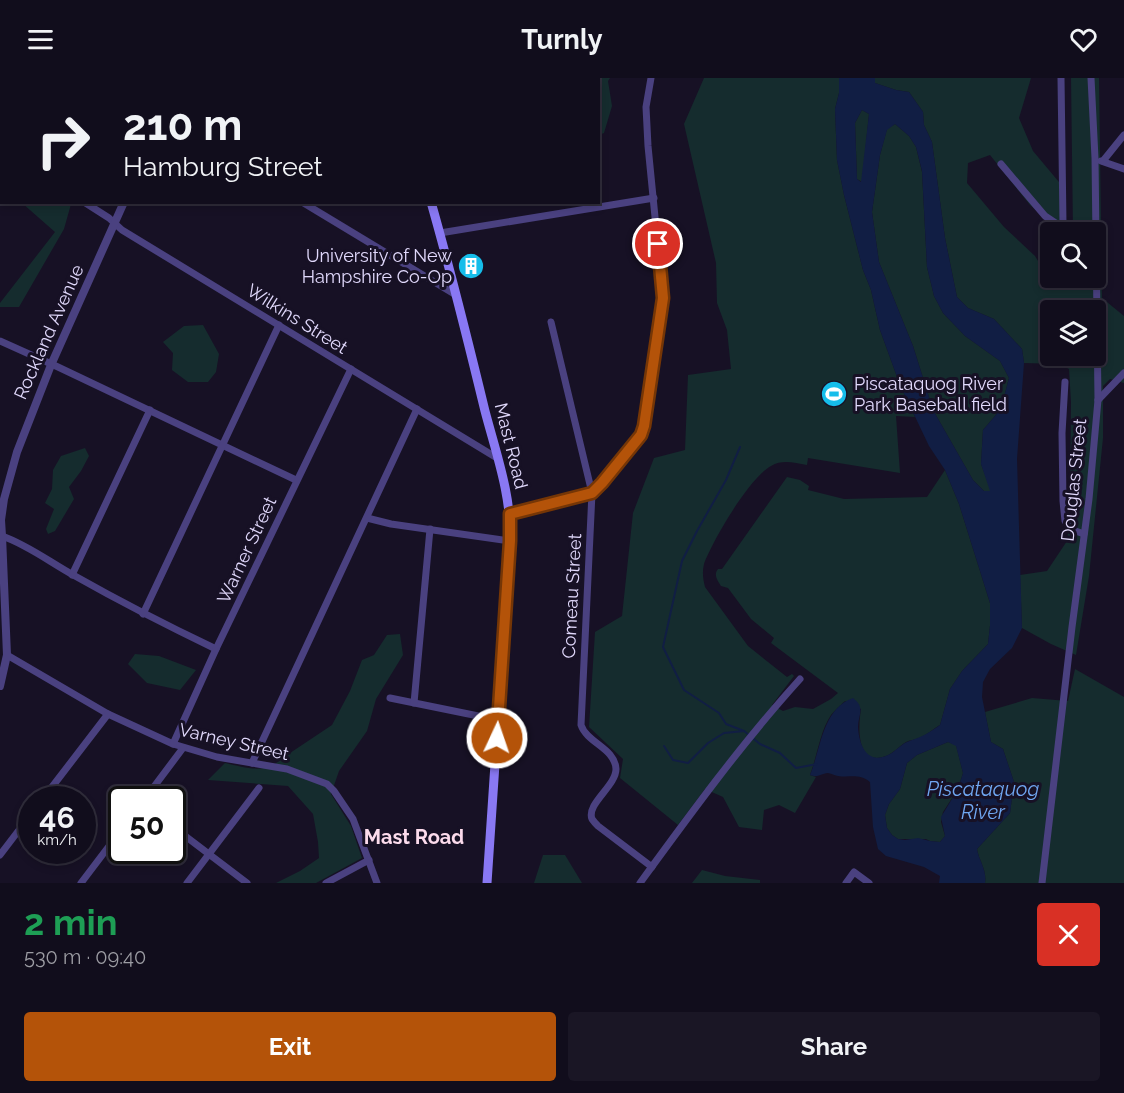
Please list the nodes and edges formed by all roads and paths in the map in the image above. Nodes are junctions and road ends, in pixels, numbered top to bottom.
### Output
1 (651, 78) edge
2 (1062, 78) edge
3 (1091, 78) edge
4 (1124, 135) edge
5 (1095, 158) junction
6 (1103, 161) junction
7 (1001, 164) dead end
8 (1124, 169) edge
9 (654, 198) junction
10 (87, 204) edge
11 (123, 204) edge
12 (305, 204) edge
13 (432, 204) edge
14 (116, 224) junction
15 (440, 233) junction
16 (456, 295) junction
17 (551, 322) dead end
18 (279, 325) junction
19 (0, 341) edge
20 (51, 365) junction
21 (351, 369) junction
22 (1124, 373) edge
23 (1065, 382) dead end
24 (1098, 400) junction
25 (417, 409) junction
26 (150, 410) junction
27 (222, 444) junction
28 (497, 458) junction
29 (296, 480) junction
30 (592, 493) junction
31 (510, 514) junction
32 (367, 518) junction
33 (1, 519) edge
34 (430, 530) junction
35 (1084, 534) junction
36 (2, 536) junction
37 (510, 541) junction
38 (72, 575) junction
39 (144, 614) junction
40 (216, 649) junction
41 (4, 652) edge
42 (800, 679) dead end
43 (0, 686) edge
44 (390, 698) dead end
45 (414, 703) junction
46 (108, 714) junction
47 (498, 720) junction
48 (172, 744) junction
49 (183, 748) junction
50 (252, 763) junction
51 (53, 786) edge
52 (154, 786) edge
53 (259, 788) dead end
54 (18, 831) edge
55 (186, 837) edge
56 (108, 847) edge
57 (209, 854) junction
58 (0, 855) edge
59 (369, 860) junction
60 (652, 867) junction
61 (81, 883) edge
62 (187, 883) edge
63 (247, 883) edge
64 (326, 883) edge
65 (378, 883) edge
66 (487, 883) edge
67 (640, 883) edge
68 (846, 883) edge
69 (869, 883) edge
70 (1042, 883) edge

1 - 9 street
2 - 7 street
3 - 5 street, Douglas Street
4 - 6 street
5 - 6 street
5 - 24 street, Douglas Street
6 - 8 street
9 - 15 street
9 - 30 street
10 - 14 street, Wilkins Street
11 - 14 street, Rockland Avenue
12 - 16 street
13 - 15 main road, Mast Road
14 - 18 street, Wilkins Street
14 - 20 street, Rockland Avenue
15 - 16 main road, Mast Road
16 - 28 main road, Mast Road
17 - 30 street, Comeau Street
18 - 21 street, Wilkins Street
18 - 27 street
19 - 20 street
20 - 26 street
20 - 33 street, Rockland Avenue
21 - 25 street, Wilkins Street
21 - 29 street, Warner Street
22 - 24 street
23 - 35 street
24 - 35 street, Douglas Street
25 - 28 street, Wilkins Street
25 - 32 street
26 - 27 street
26 - 38 street
27 - 29 street
27 - 39 street
28 - 31 main road, Mast Road
29 - 40 street, Warner Street
30 - 31 street
30 - 60 street, Comeau Street
31 - 37 main road, Mast Road
32 - 34 street
32 - 50 street
33 - 36 street, Rockland Avenue
34 - 37 street
34 - 45 street
35 - 70 street, Douglas Street
36 - 38 street
36 - 41 street, Rockland Avenue
37 - 47 main road, Mast Road
38 - 39 street
39 - 40 street
40 - 48 street, Warner Street
41 - 43 street, Rockland Avenue
41 - 46 street, Varney Street
42 - 60 street
44 - 45 street
45 - 47 street
46 - 48 street, Varney Street
46 - 51 street
47 - 66 main road, Mast Road
48 - 49 street, Varney Street
49 - 50 street, Varney Street
49 - 52 street
50 - 59 street, Varney Street
53 - 57 street
54 - 58 street
55 - 57 street
56 - 61 street
57 - 62 street
57 - 63 street
59 - 64 street
59 - 65 street, Varney Street
60 - 67 street
68 - 69 street

